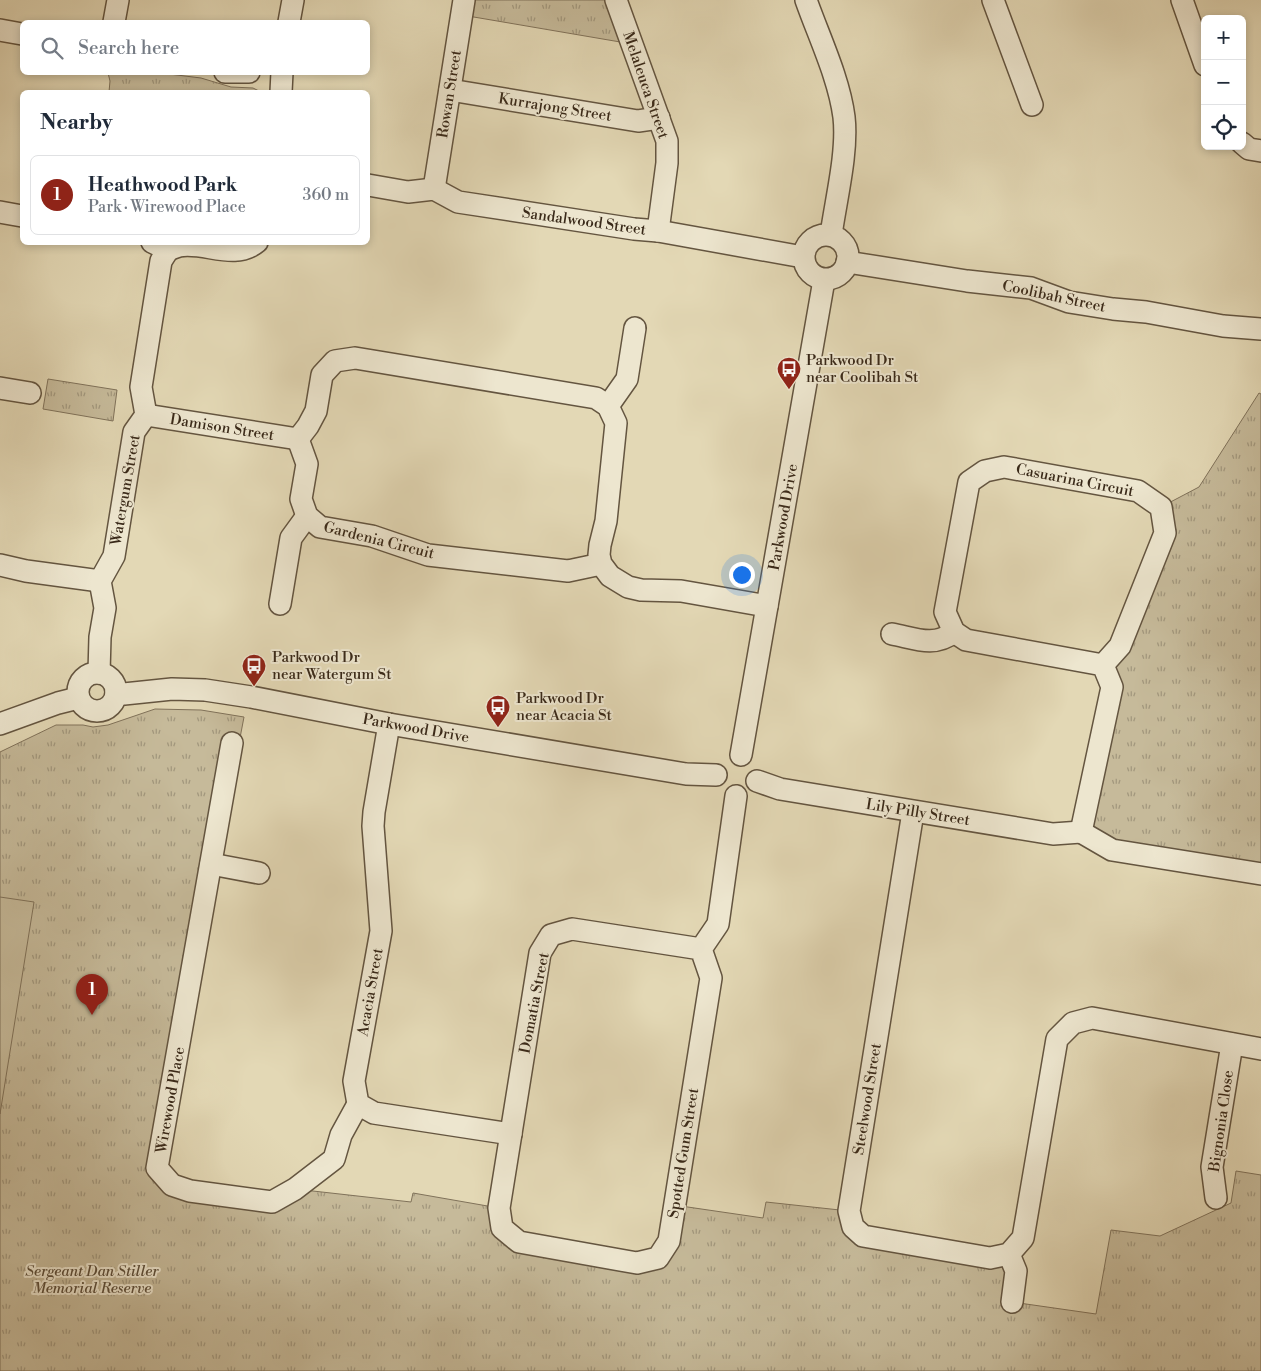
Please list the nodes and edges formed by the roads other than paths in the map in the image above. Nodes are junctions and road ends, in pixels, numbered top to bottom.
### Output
1 (118, 0) edge
2 (293, 0) edge
3 (464, 0) edge
4 (616, 0) edge
5 (806, 0) edge
6 (993, 0) edge
7 (1182, 0) edge
8 (114, 20) edge
9 (289, 20) edge
10 (0, 30) edge
11 (20, 34) edge
12 (1203, 60) edge
13 (282, 75) edge
14 (281, 90) edge
15 (450, 90) junction
16 (1032, 105) dead end
17 (659, 118) junction
18 (1246, 146) edge
19 (1261, 151) edge
20 (370, 185) edge
21 (434, 189) junction
22 (0, 212) edge
23 (20, 216) edge
24 (658, 231) junction
25 (830, 235) junction
26 (254, 245) edge
27 (160, 246) edge
28 (803, 257) junction
29 (847, 262) junction
30 (824, 280) junction
31 (635, 328) dead end
32 (1261, 329) edge
33 (0, 388) edge
34 (30, 393) dead end
35 (608, 406) junction
36 (146, 415) junction
37 (298, 439) junction
38 (306, 516) junction
39 (601, 564) junction
40 (0, 565) edge
41 (100, 581) junction
42 (280, 604) dead end
43 (767, 606) junction
44 (954, 632) junction
45 (892, 634) dead end
46 (1103, 665) junction
47 (100, 673) junction
48 (116, 692) junction
49 (78, 698) junction
50 (0, 724) edge
51 (389, 724) junction
52 (232, 743) dead end
53 (741, 755) junction
54 (716, 775) junction
55 (757, 781) junction
56 (736, 796) junction
57 (914, 812) junction
58 (1082, 832) junction
59 (211, 864) junction
60 (259, 873) dead end
61 (1261, 874) edge
62 (701, 949) junction
63 (1232, 1044) junction
64 (1261, 1049) edge
65 (358, 1104) junction
66 (511, 1134) junction
67 (1216, 1198) dead end
68 (1009, 1254) junction
69 (1012, 1302) dead end

1 - 8 street
2 - 9 street
3 - 15 street, Rowan Street
4 - 17 street, Melaleuca Street
5 - 25 street
6 - 16 street
7 - 12 street
10 - 11 street
13 - 14 street
15 - 17 street, Kurrajong Street
15 - 21 street, Rowan Street
17 - 24 street, Melaleuca Street
18 - 19 street
20 - 21 street
21 - 24 street, Sandalwood Street
22 - 23 street
24 - 28 street, Sandalwood Street
25 - 28 street
25 - 29 street
26 - 27 street
27 - 36 street, Watergum Street
28 - 30 street
29 - 30 street
29 - 32 street, Coolibah Street
30 - 43 street, Parkwood Drive
31 - 35 street
33 - 34 street
35 - 37 street
35 - 39 street
36 - 37 street, Damison Street
36 - 41 street, Watergum Street
37 - 38 street, Gardenia Circuit
38 - 39 street, Gardenia Circuit
38 - 42 street
39 - 43 street
40 - 41 street
41 - 47 street
43 - 53 street, Parkwood Drive
44 - 45 street
44 - 46 street
44 - 46 street, Casuarina Circuit
46 - 58 street
47 - 48 street
47 - 49 street
48 - 49 street
48 - 51 street, Parkwood Drive
49 - 50 street
51 - 54 street, Parkwood Drive
51 - 65 street, Acacia Street
52 - 59 street, Wirewood Place
53 - 54 street
53 - 55 street
54 - 56 street
55 - 56 street
55 - 57 street, Lily Pilly Street
56 - 62 street
57 - 58 street, Lily Pilly Street
57 - 68 street, Steelwood Street
58 - 61 street
59 - 60 street
59 - 65 street, Wirewood Place
62 - 66 street, Domatia Street
62 - 66 street, Spotted Gum Street
63 - 64 street
63 - 67 street, Bignonia Close
63 - 68 street
65 - 66 street
68 - 69 street

